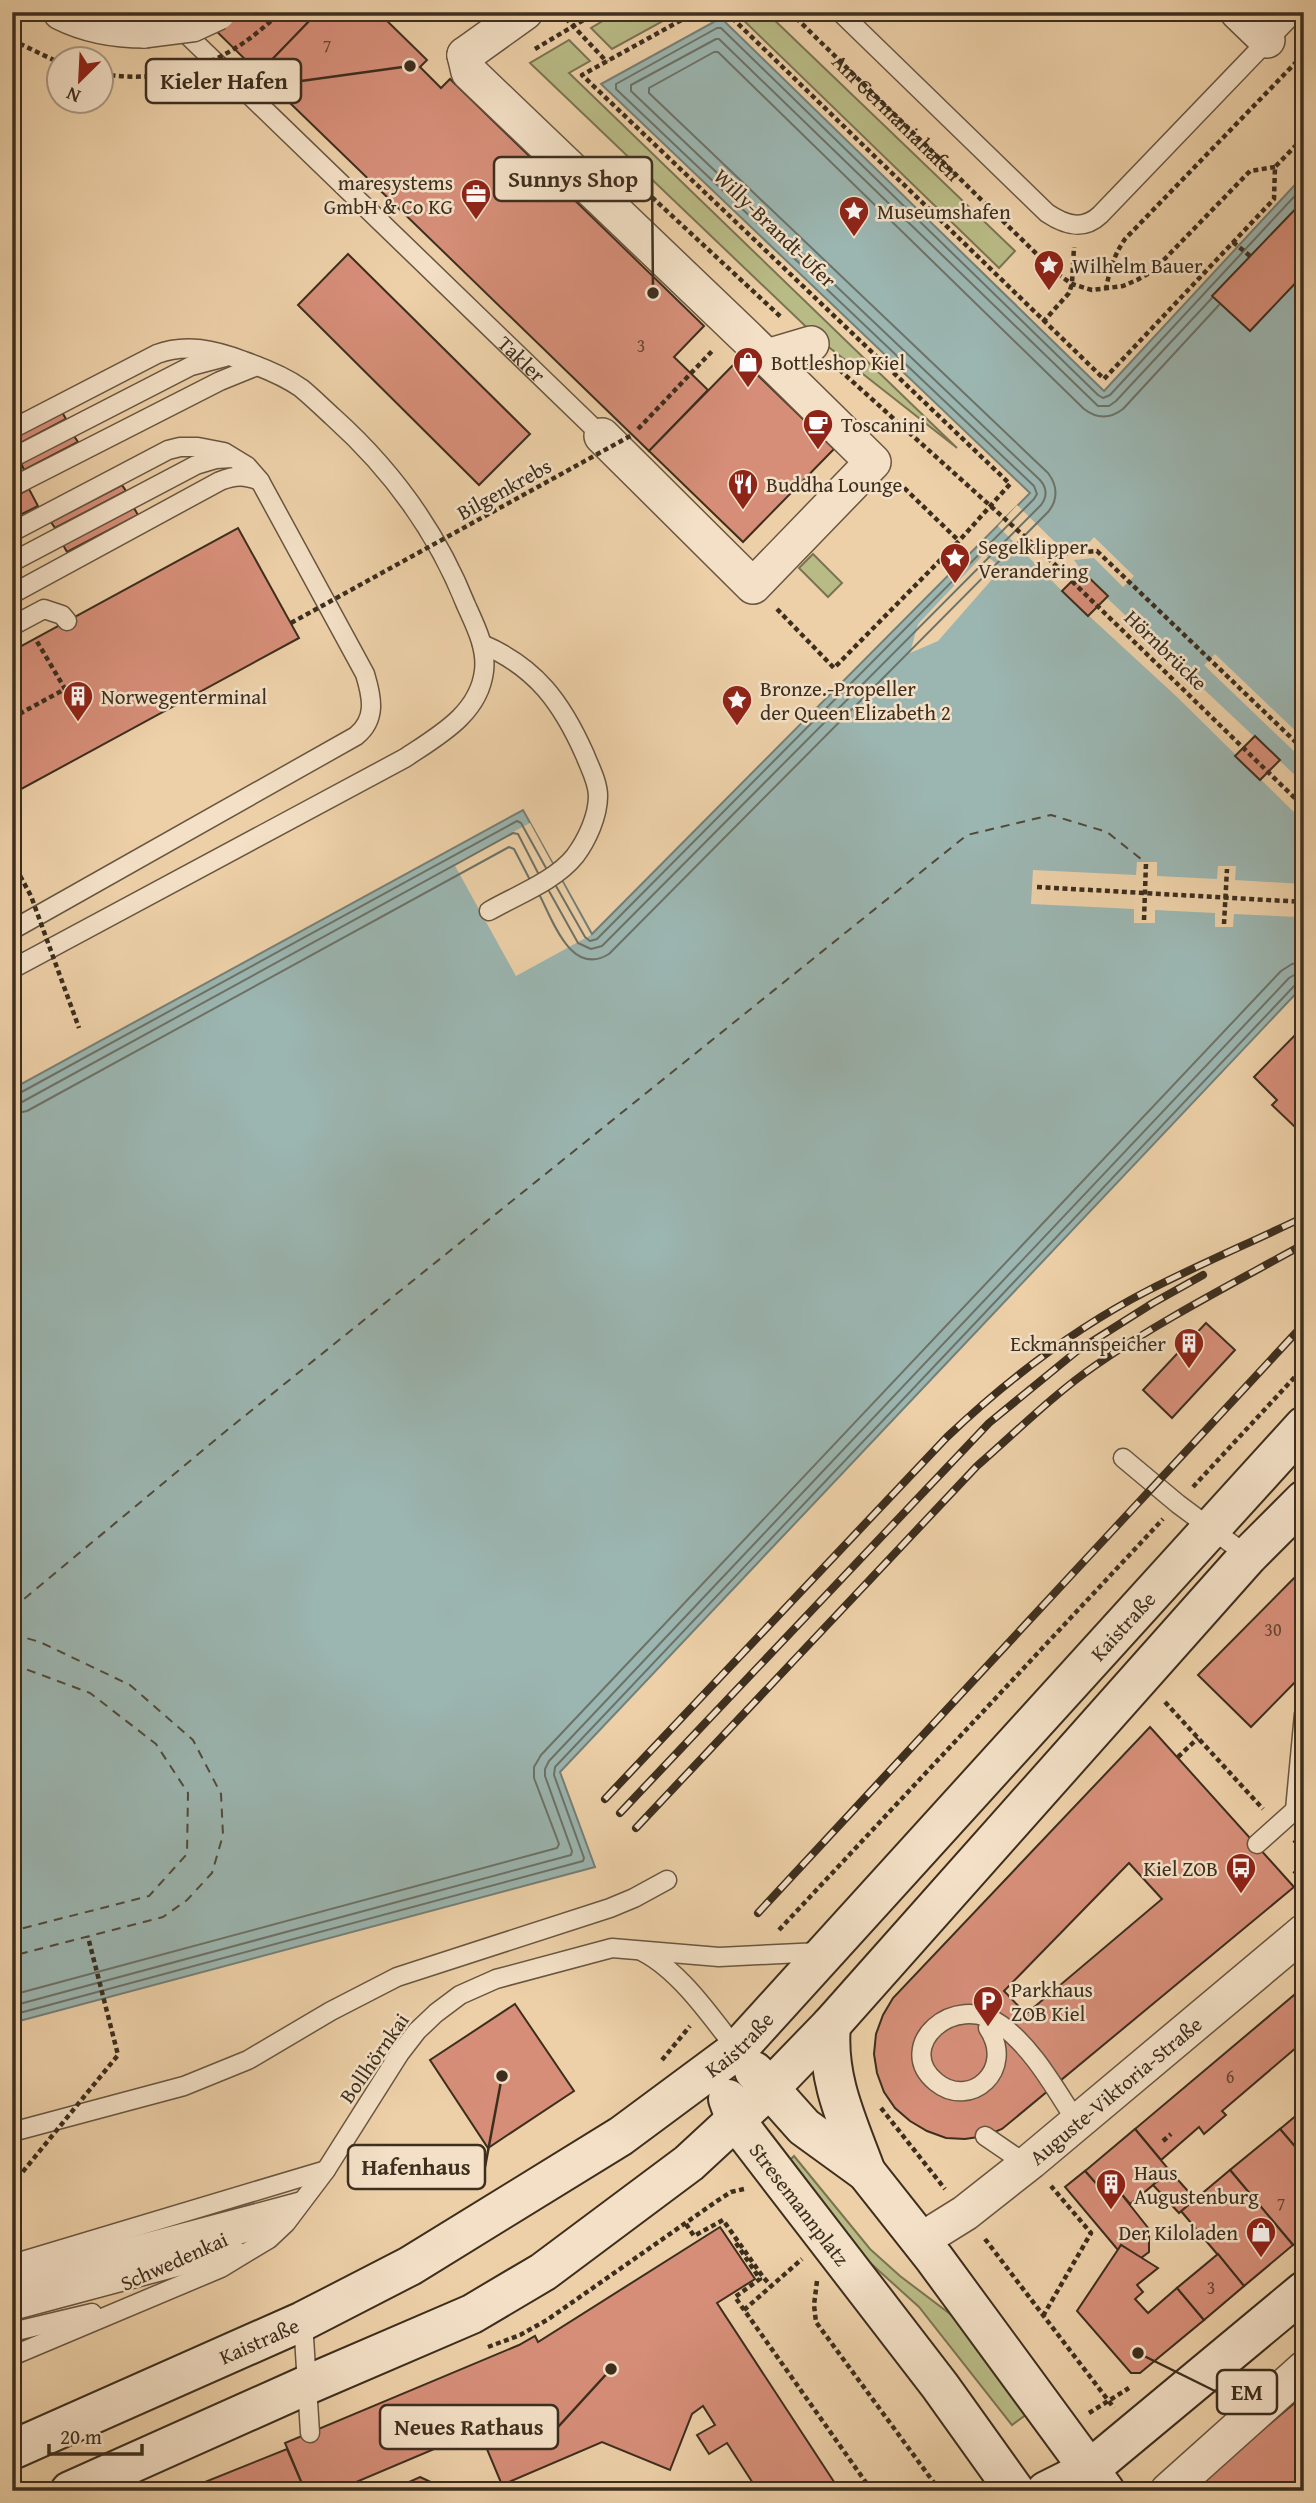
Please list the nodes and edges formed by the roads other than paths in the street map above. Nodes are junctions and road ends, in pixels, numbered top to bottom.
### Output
1 (61, 12) edge
2 (164, 12) edge
3 (218, 12) edge
4 (484, 12) edge
5 (525, 12) edge
6 (841, 12) edge
7 (1238, 12) edge
8 (1295, 12) edge
9 (1267, 40) junction
10 (465, 55) junction
11 (811, 344) road end
12 (232, 356) junction
13 (767, 357) junction
14 (257, 366) junction
15 (12, 429) edge
16 (617, 435) joint
17 (12, 458) edge
18 (236, 458) junction
19 (260, 481) junction
20 (12, 487) edge
21 (12, 532) edge
22 (12, 562) edge
23 (12, 594) edge
24 (67, 621) dead end
25 (18, 623) edge
26 (482, 644) junction
27 (489, 911) dead end
28 (12, 930) edge
29 (12, 969) edge
30 (1304, 1426) edge
31 (1123, 1458) dead end
32 (1304, 1500) edge
33 (1211, 1529) junction
34 (1248, 1556) junction
35 (1304, 1714) edge
36 (1301, 1751) edge
37 (1299, 1806) edge
38 (1257, 1844) dead end
39 (667, 1880) dead end
40 (1304, 1932) edge
41 (637, 1950) junction
42 (825, 1951) junction
43 (831, 2025) junction
44 (988, 2028) dead end
45 (737, 2050) junction
46 (769, 2089) junction
47 (736, 2121) junction
48 (1077, 2122) junction
49 (12, 2132) edge
50 (985, 2136) dead end
51 (1028, 2162) junction
52 (326, 2170) junction
53 (866, 2172) junction
54 (302, 2201) junction
55 (286, 2222) junction
56 (920, 2241) junction
57 (264, 2243) junction
58 (12, 2264) edge
59 (12, 2278) edge
60 (1304, 2291) edge
61 (12, 2295) edge
62 (143, 2301) junction
63 (12, 2311) edge
64 (303, 2320) junction
65 (12, 2332) edge
66 (12, 2356) edge
67 (1304, 2370) edge
68 (307, 2385) junction
69 (310, 2433) dead end
70 (12, 2450) edge
71 (1091, 2484) edge
72 (70, 2491) edge
73 (1015, 2491) edge
74 (1046, 2491) edge
75 (1168, 2491) edge

1 - 3 street, bridge
2 - 16 lane, Takler
4 - 10 street
5 - 10 street
6 - 9 lane, Am Germaniahafen
7 - 9 street
8 - 9 lane
10 - 13 street
11 - 13 street
12 - 14 lane
12 - 15 lane
12 - 17 lane
13 - 16 street, Takler
14 - 20 lane
14 - 26 lane
18 - 19 lane
18 - 21 lane
18 - 22 lane
19 - 23 lane
19 - 28 lane
24 - 25 lane
26 - 27 lane
26 - 29 lane
30 - 33 main road, Kaistraße
31 - 33 lane
32 - 34 main road
33 - 34 lane
33 - 42 main road, Kaistraße
34 - 43 main road
35 - 36 lane
36 - 37 lane
37 - 38 lane
39 - 49 lane
40 - 48 street, Auguste-Viktoria-Straße
41 - 42 lane, Bollhörnkai
41 - 45 lane
41 - 52 lane, Bollhörnkai
42 - 45 main road, Kaistraße
43 - 46 main road
43 - 53 main road
44 - 48 lane
45 - 46 main road
45 - 47 main road, Stresemannplatz
45 - 64 main road, Kaistraße
46 - 47 main road
46 - 53 main road
47 - 68 main road
47 - 73 main road, Stresemannplatz
48 - 51 street, Auguste-Viktoria-Straße
50 - 51 lane
51 - 56 street, Auguste-Viktoria-Straße
52 - 54 lane, Schwedenkai
52 - 58 lane
53 - 56 main road
54 - 55 lane, Schwedenkai
54 - 59 lane
55 - 57 lane, Schwedenkai
55 - 61 lane
56 - 71 main road
57 - 62 lane, Schwedenkai
57 - 63 lane
60 - 71 main road
62 - 65 lane
62 - 66 lane, Schwedenkai
64 - 68 lane
64 - 70 main road, Kaistraße
67 - 75 street
68 - 69 lane
68 - 72 main road
71 - 74 main road

